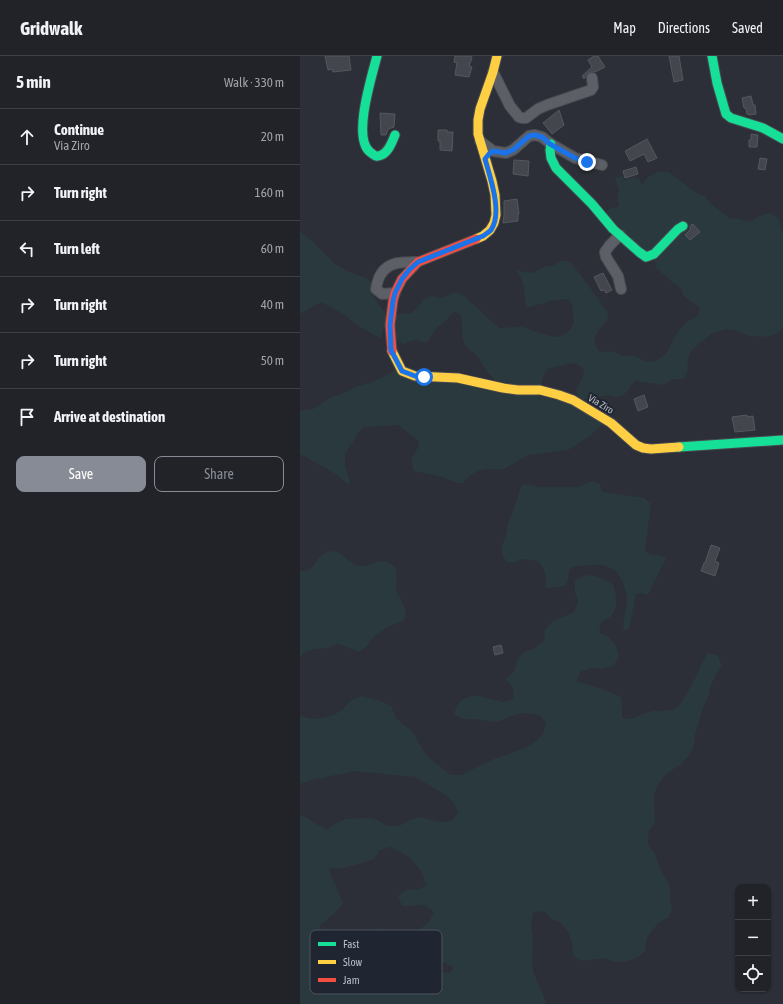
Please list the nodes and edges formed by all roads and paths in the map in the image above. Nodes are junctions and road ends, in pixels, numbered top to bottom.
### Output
1 (377, 56) edge
2 (497, 56) edge
3 (712, 56) edge
4 (493, 72) junction
5 (592, 78) dead end
6 (395, 135) dead end
7 (783, 139) edge
8 (480, 141) junction
9 (550, 144) junction
10 (493, 151) junction
11 (485, 159) junction
12 (602, 165) dead end
13 (683, 226) dead end
14 (620, 235) junction
15 (418, 262) junction
16 (621, 289) dead end
17 (395, 293) junction
18 (783, 440) edge

1 - 6 street
2 - 4 street
3 - 7 street
4 - 5 street
4 - 8 street
8 - 10 street
8 - 11 street
9 - 10 street
9 - 12 street
9 - 14 street
10 - 11 street
11 - 15 street
13 - 14 street
14 - 16 street
15 - 17 street
15 - 17 street
17 - 18 street, Via Ziro

